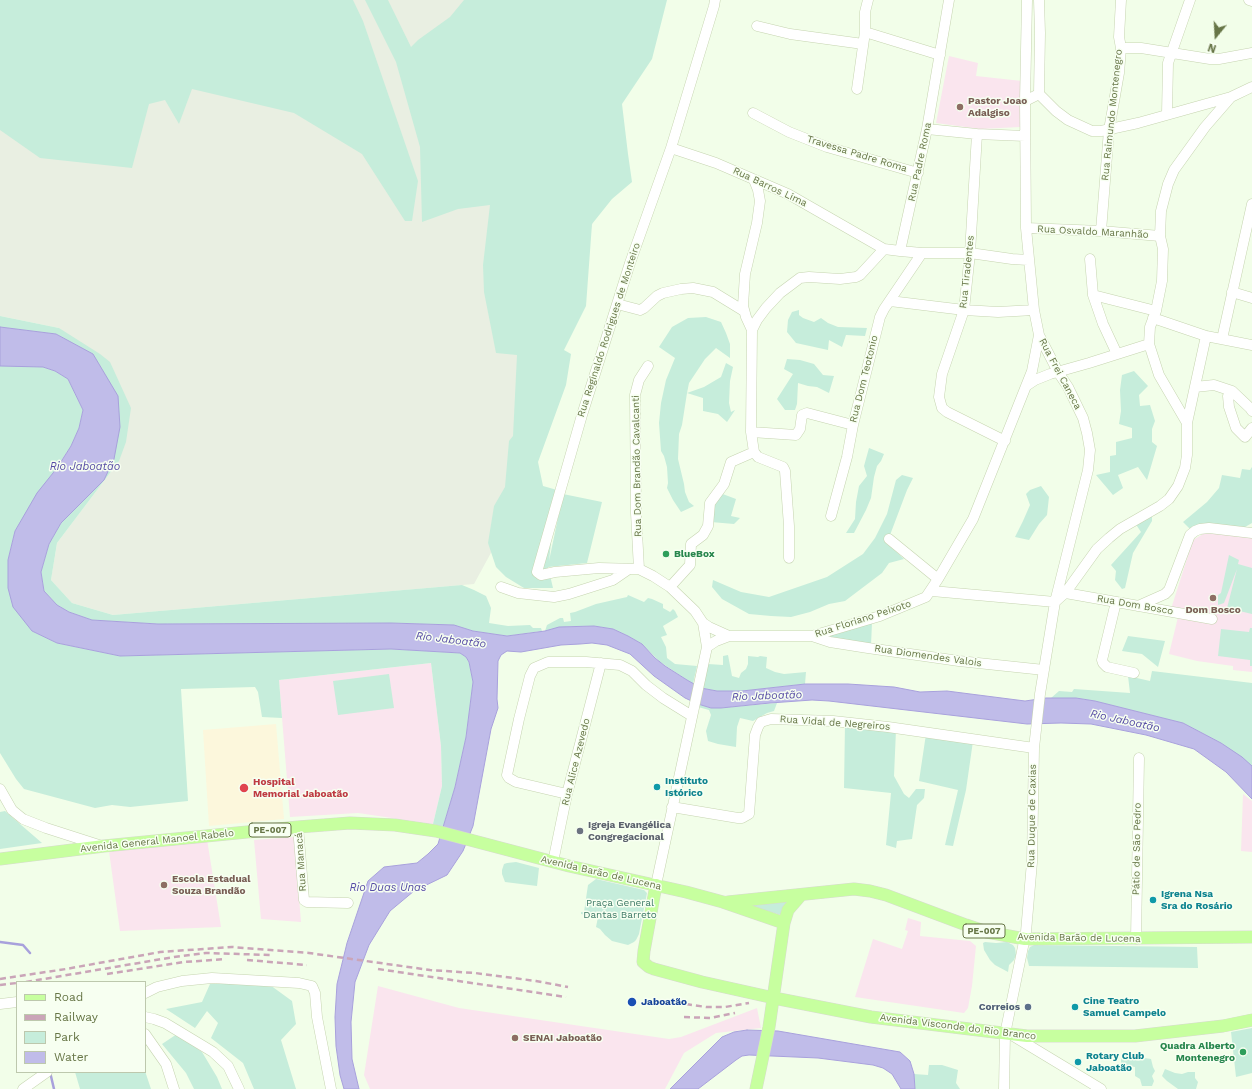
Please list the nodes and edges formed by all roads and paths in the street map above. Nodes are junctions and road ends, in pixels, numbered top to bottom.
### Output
1 (715, 0) edge
2 (868, 0) edge
3 (948, 0) edge
4 (1027, 0) edge
5 (1039, 0) edge
6 (1121, 0) edge
7 (1190, 0) edge
8 (1249, 0) edge
9 (1252, 1) edge
10 (757, 26) dead end
11 (864, 32) junction
12 (863, 44) junction
13 (1121, 48) junction
14 (1252, 53) edge
15 (1172, 54) junction
16 (940, 55) junction
17 (1252, 87) edge
18 (857, 89) dead end
19 (1039, 94) junction
20 (1231, 97) junction
21 (1025, 101) junction
22 (753, 112) dead end
23 (1167, 114) junction
24 (928, 129) junction
25 (1109, 130) junction
26 (977, 134) junction
27 (1025, 136) junction
28 (671, 148) junction
29 (918, 173) junction
30 (754, 180) junction
31 (1252, 204) edge
32 (1026, 228) junction
33 (1101, 231) junction
34 (1160, 236) junction
35 (1248, 238) edge
36 (884, 249) junction
37 (900, 251) junction
38 (922, 253) junction
39 (970, 253) junction
40 (1090, 259) dead end
41 (1028, 260) junction
42 (1232, 292) junction
43 (1093, 295) junction
44 (1252, 298) edge
45 (890, 301) junction
46 (617, 304) junction
47 (964, 310) junction
48 (1034, 310) junction
49 (744, 311) junction
50 (1154, 314) junction
51 (752, 330) junction
52 (1039, 335) junction
53 (1206, 336) junction
54 (1222, 339) junction
55 (1149, 344) junction
56 (1252, 345) edge
57 (1117, 354) junction
58 (648, 366) dead end
59 (1058, 372) junction
60 (1026, 386) junction
61 (1195, 387) junction
62 (1232, 391) junction
63 (1252, 411) edge
64 (1187, 423) junction
65 (853, 425) junction
66 (1252, 428) edge
67 (751, 432) junction
68 (1005, 441) junction
69 (754, 448) junction
70 (832, 516) dead end
71 (1252, 533) edge
72 (889, 539) dead end
73 (789, 558) dead end
74 (634, 569) junction
75 (938, 579) junction
76 (670, 587) junction
77 (501, 588) dead end
78 (932, 591) junction
79 (1062, 592) junction
80 (1055, 602) junction
81 (1116, 602) junction
82 (1138, 606) junction
83 (1212, 619) dead end
84 (703, 623) junction
85 (729, 636) junction
86 (812, 636) junction
87 (707, 647) junction
88 (601, 663) junction
89 (1044, 670) junction
90 (1134, 673) dead end
91 (1040, 694) joint
92 (692, 712) junction
93 (1034, 748) junction
94 (1139, 758) dead end
95 (0, 789) edge
96 (567, 794) junction
97 (672, 807) junction
98 (298, 827) junction
99 (479, 843) joint
100 (104, 846) junction
101 (0, 859) edge
102 (553, 862) junction
103 (656, 885) junction
104 (801, 895) junction
105 (723, 902) junction
106 (348, 904) dead end
107 (784, 923) junction
108 (1252, 937) edge
109 (1025, 939) junction
110 (1136, 939) junction
111 (146, 992) edge
112 (774, 998) junction
113 (16, 1002) edge
114 (0, 1004) edge
115 (146, 1017) edge
116 (1252, 1020) edge
117 (1008, 1034) junction
118 (146, 1035) edge
119 (46, 1073) edge
120 (23, 1089) edge
121 (174, 1089) edge
122 (239, 1089) edge
123 (331, 1089) edge
124 (756, 1089) edge
125 (1004, 1089) edge
126 (1101, 1089) edge

1 - 28 street, Rua Reginaldo Rodrigues de Monteiro
2 - 11 street
3 - 16 street, Rua Padre Roma
4 - 21 street, Rua Frei Caneca
5 - 19 street
6 - 13 street, Rua Raimundo Montenegro
7 - 15 street
8 - 9 street
10 - 12 street
11 - 12 street
11 - 16 street
12 - 18 street
13 - 15 street
13 - 25 street, Rua Raimundo Montenegro
14 - 15 street
15 - 23 street
16 - 24 street, Rua Padre Roma
17 - 20 street
19 - 21 street
19 - 25 street
20 - 23 street
20 - 34 street
21 - 27 street, Rua Frei Caneca
22 - 29 street, Travessa Padre Roma
23 - 25 street
24 - 26 street
24 - 29 street, Rua Padre Roma
25 - 33 street, Rua Raimundo Montenegro
26 - 27 street
26 - 39 street, Rua Tiradentes
27 - 32 street, Rua Frei Caneca
28 - 30 street, Rua Barros Lima
28 - 46 street, Rua Reginaldo Rodrigues de Monteiro
29 - 37 street, Rua Padre Roma
30 - 36 street, Rua Barros Lima
30 - 49 street
31 - 35 street
32 - 33 street, Rua Osvaldo Maranhão
32 - 41 street, Rua Frei Caneca
33 - 34 street, Rua Osvaldo Maranhão
34 - 50 street
35 - 42 street
36 - 37 street
36 - 51 street
37 - 38 street
38 - 39 street
38 - 45 street, Rua Dom Teotonio
39 - 41 street
39 - 47 street, Rua Tiradentes
40 - 43 street
41 - 48 street, Rua Frei Caneca
42 - 44 street
42 - 54 street
43 - 50 street
43 - 57 street
45 - 47 street
45 - 65 street, Rua Dom Teotonio
46 - 49 street
46 - 74 street, Rua Reginaldo Rodrigues de Monteiro
47 - 48 street
47 - 68 street, Rua Tiradentes
48 - 52 street, Rua Frei Caneca
49 - 51 street
50 - 53 street
50 - 55 street
51 - 67 street
52 - 59 street, Rua Frei Caneca
52 - 60 street, Rua Floriano Peixoto
53 - 54 street
53 - 61 street
54 - 56 street
55 - 57 street
55 - 64 street
57 - 59 street
58 - 74 street, Rua Dom Brandão Cavalcanti
59 - 60 street
59 - 79 street, Rua Frei Caneca
60 - 68 street, Rua Floriano Peixoto
61 - 62 street
61 - 64 street
62 - 63 street
62 - 66 street
64 - 79 street
65 - 67 street
65 - 70 street, Rua Dom Teotonio
67 - 69 street
68 - 75 street, Rua Floriano Peixoto
69 - 73 street
69 - 76 street
71 - 82 street
72 - 75 street
74 - 76 street
74 - 77 street
75 - 78 street, Rua Floriano Peixoto
76 - 84 street
78 - 80 street
78 - 86 street, Rua Floriano Peixoto
79 - 80 street, Rua Frei Caneca
79 - 81 street, Rua Dom Bosco
80 - 89 street, Rua Frei Caneca
81 - 82 street, Rua Dom Bosco
81 - 90 street
82 - 83 street, Rua Dom Bosco
84 - 85 street
84 - 87 street
85 - 86 street, Rua Floriano Peixoto
85 - 87 street, Rua Floriano Peixoto
86 - 89 street, Rua Diomendes Valois
87 - 92 street
88 - 92 street
88 - 96 street, Rua Alice Azevedo
88 - 96 street
89 - 91 street, Rua Frei Caneca
91 - 93 street, Rua Duque de Caxias
92 - 97 street
93 - 97 street, Rua Vidal de Negreiros
93 - 109 street, Rua Duque de Caxias
94 - 110 street, Pátio de São Pedro
95 - 100 street
96 - 102 street, Rua Alice Azevedo
97 - 103 street
98 - 99 main road, Avenida General Manoel Rabelo / PE-007
98 - 100 main road, Avenida General Manoel Rabelo / PE-007
98 - 106 street, Rua Manacá
99 - 102 main road, Avenida Barão de Lucena / PE-007
100 - 101 main road, Avenida General Manoel Rabelo / PE-007
102 - 103 main road, Avenida Barão de Lucena / PE-007
103 - 105 main road, Avenida Barão de Lucena
103 - 112 main road, Avenida Visconde do Rio Branco
104 - 105 main road, Avenida Barão de Lucena / PE-007
104 - 107 main road
104 - 109 main road, Avenida Barão de Lucena / PE-007
105 - 107 main road, Avenida Barão de Lucena
107 - 112 main road
108 - 110 main road, Avenida Barão de Lucena / PE-007
109 - 110 main road, Avenida Barão de Lucena / PE-007
109 - 117 street
111 - 123 street
112 - 117 main road, Avenida Visconde do Rio Branco
112 - 124 main road
113 - 114 street
115 - 122 street
116 - 117 main road, Avenida Visconde do Rio Branco
117 - 125 street
117 - 126 street
118 - 121 street
119 - 120 street

